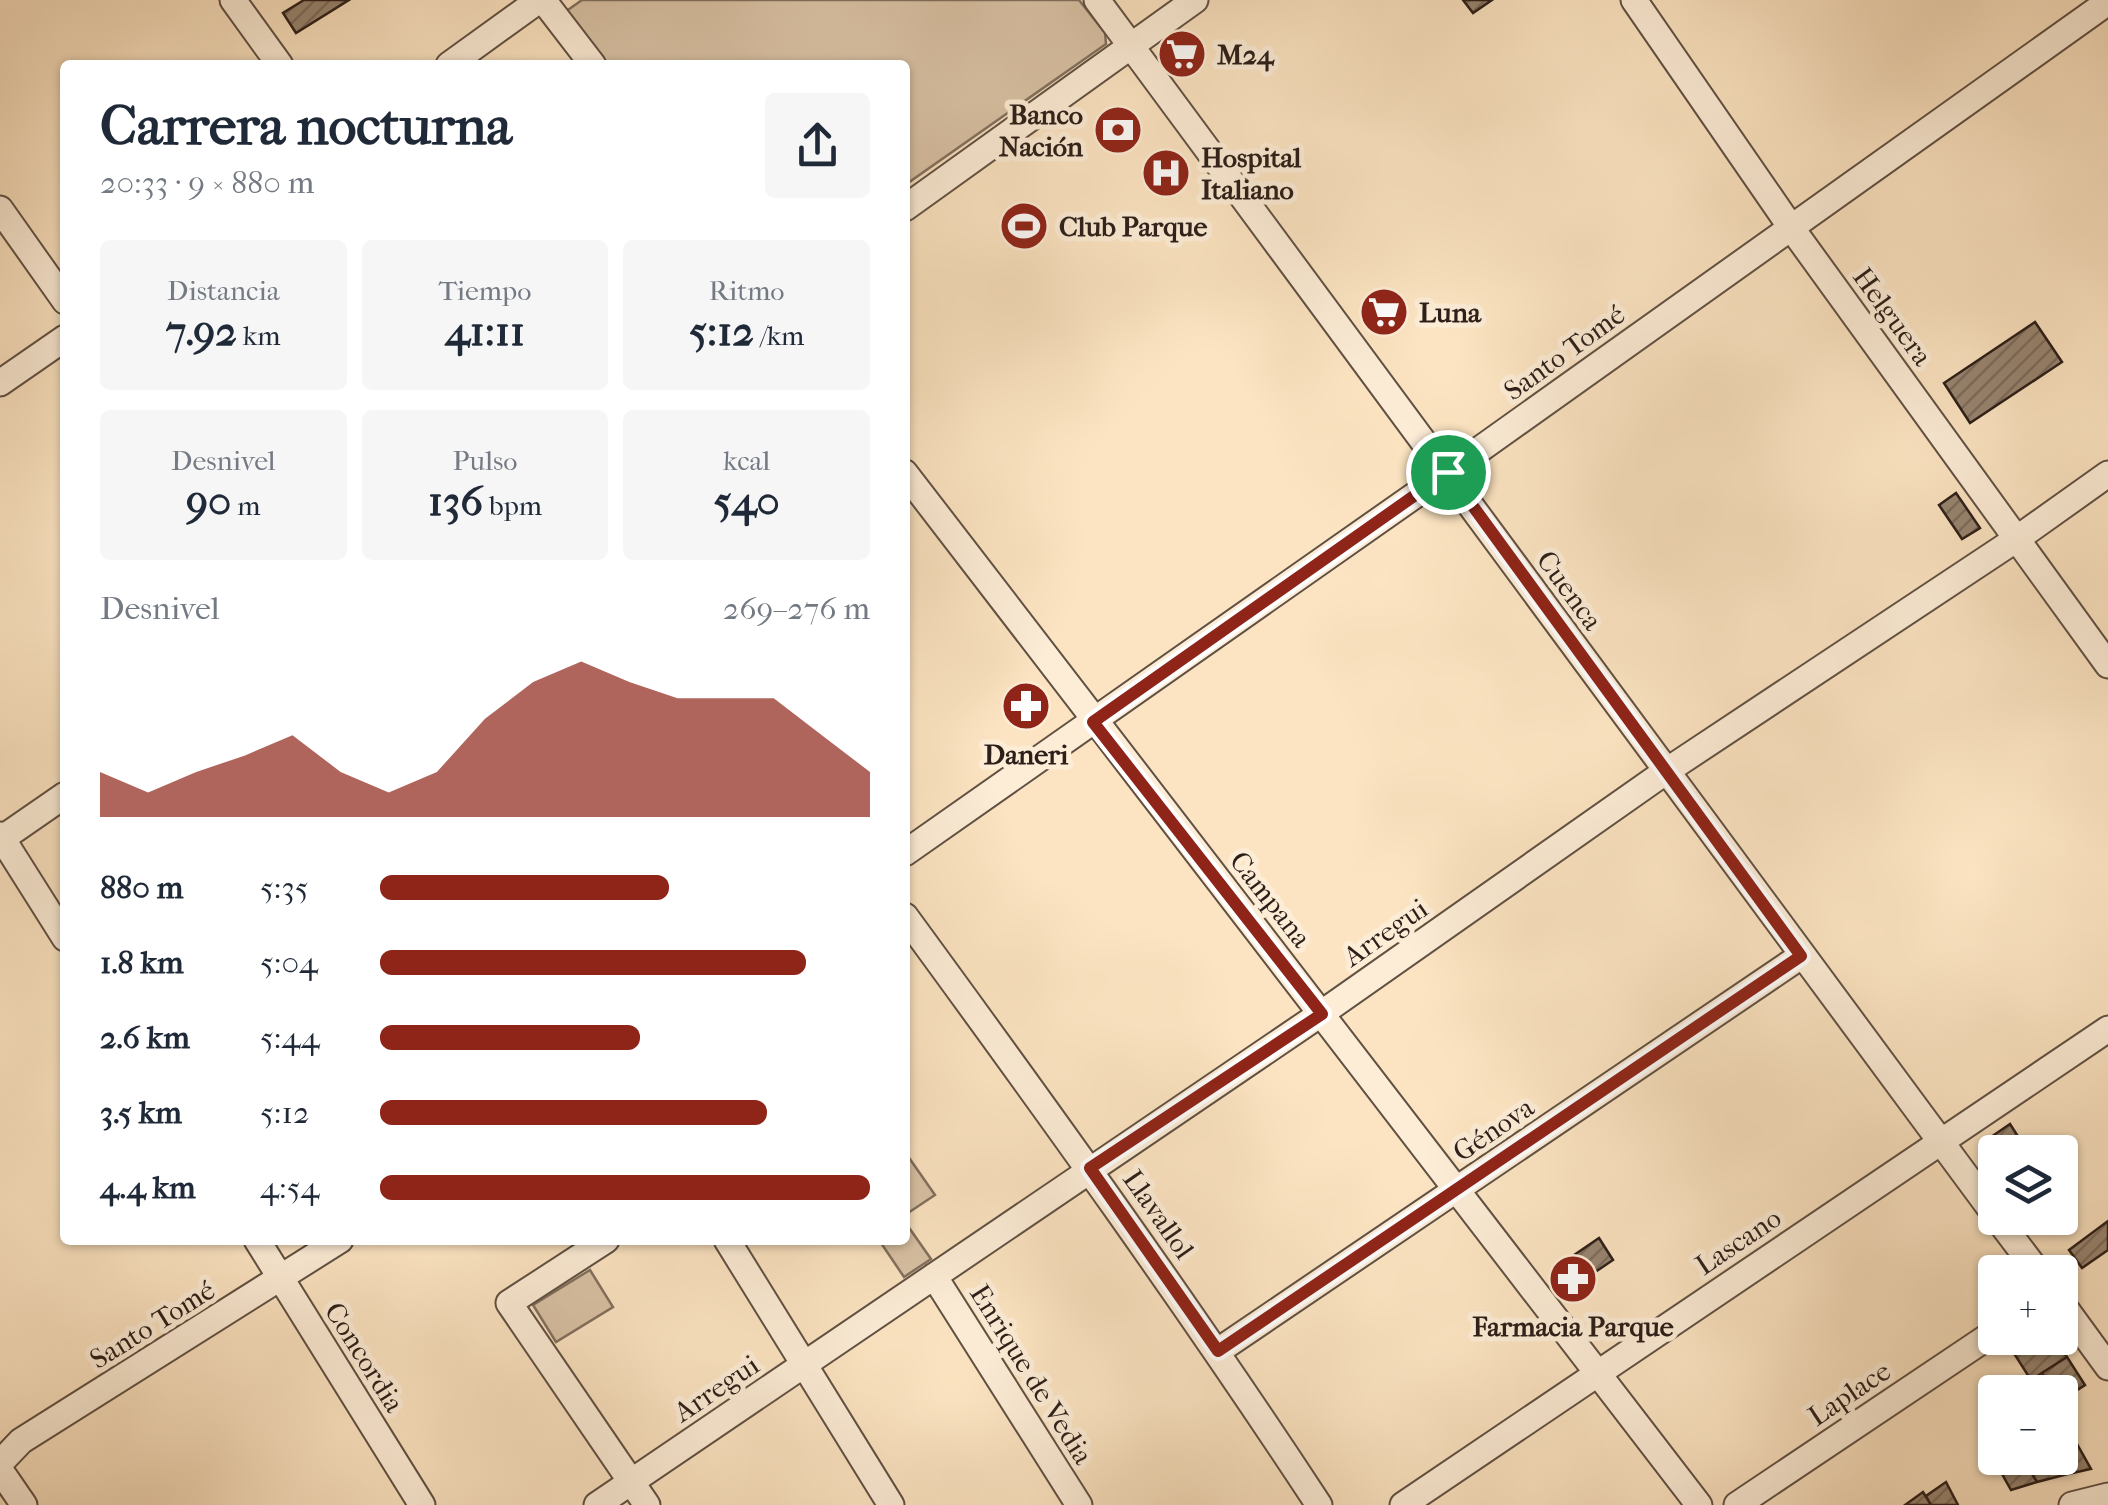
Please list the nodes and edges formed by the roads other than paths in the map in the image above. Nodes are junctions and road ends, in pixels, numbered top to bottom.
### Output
1 (233, 0) edge
2 (541, 0) edge
3 (1097, 0) edge
4 (1196, 0) edge
5 (1634, 0) edge
6 (2108, 2) edge
7 (1131, 46) junction
8 (276, 60) edge
9 (456, 60) edge
10 (590, 60) edge
11 (910, 204) edge
12 (0, 209) edge
13 (1790, 226) junction
14 (60, 294) edge
15 (60, 342) edge
16 (0, 384) edge
17 (1448, 472) junction
18 (2108, 474) edge
19 (910, 480) edge
20 (2018, 538) junction
21 (2108, 665) edge
22 (1093, 722) junction
23 (1664, 772) junction
24 (60, 798) edge
25 (1, 838) edge
26 (910, 849) edge
27 (910, 923) edge
28 (60, 930) edge
29 (1801, 956) junction
30 (1322, 1014) junction
31 (2108, 1029) edge
32 (1939, 1142) junction
33 (1090, 1168) junction
34 (1457, 1190) junction
35 (1978, 1193) edge
36 (260, 1245) edge
37 (332, 1245) edge
38 (598, 1245) edge
39 (730, 1245) edge
40 (934, 1276) junction
41 (281, 1279) junction
42 (2078, 1326) edge
43 (1978, 1343) edge
44 (1218, 1351) junction
45 (802, 1364) junction
46 (2108, 1367) edge
47 (1597, 1372) junction
48 (0, 1466) edge
49 (630, 1482) junction
50 (2108, 1496) edge
51 (24, 1505) edge
52 (422, 1505) edge
53 (596, 1505) edge
54 (647, 1505) edge
55 (891, 1505) edge
56 (1079, 1505) edge
57 (1319, 1505) edge
58 (1403, 1505) edge
59 (1698, 1505) edge
60 (1736, 1505) edge
61 (2072, 1505) edge

1 - 8 street
2 - 9 street
2 - 10 street
3 - 7 street, Cuenca
4 - 7 street
5 - 13 street, Helguera
6 - 13 street, Santo Tomé
7 - 11 street
7 - 17 street, Cuenca
12 - 14 street
13 - 17 street, Santo Tomé
13 - 20 street, Helguera
15 - 16 street
17 - 22 street, Santo Tomé
17 - 23 street, Cuenca
18 - 20 street, Arregui
19 - 22 street, Campana
20 - 21 street, Helguera
20 - 23 street, Arregui
22 - 26 street, Santo Tomé
22 - 30 street, Campana
23 - 29 street, Cuenca
23 - 30 street, Arregui
24 - 25 street
25 - 28 street
27 - 33 street, Llavallol
29 - 32 street, Cuenca
29 - 34 street, Génova
30 - 33 street, Arregui
30 - 34 street, Campana
31 - 32 street, Lascano
32 - 35 street, Cuenca
32 - 47 street, Lascano
33 - 40 street, Arregui
33 - 44 street, Llavallol
34 - 44 street, Génova
34 - 47 street, Campana
36 - 41 street, Concordia
37 - 41 street, Santo Tomé
38 - 49 street
39 - 45 street
40 - 45 street, Arregui
40 - 56 street, Enrique de Vedia
41 - 48 street, Santo Tomé
41 - 52 street, Concordia
42 - 46 street
43 - 60 street, Laplace
44 - 57 street, Llavallol
45 - 49 street, Arregui
45 - 55 street
47 - 58 street, Lascano
47 - 59 street, Campana
48 - 51 street
49 - 53 street, Arregui
49 - 54 street
50 - 61 street

